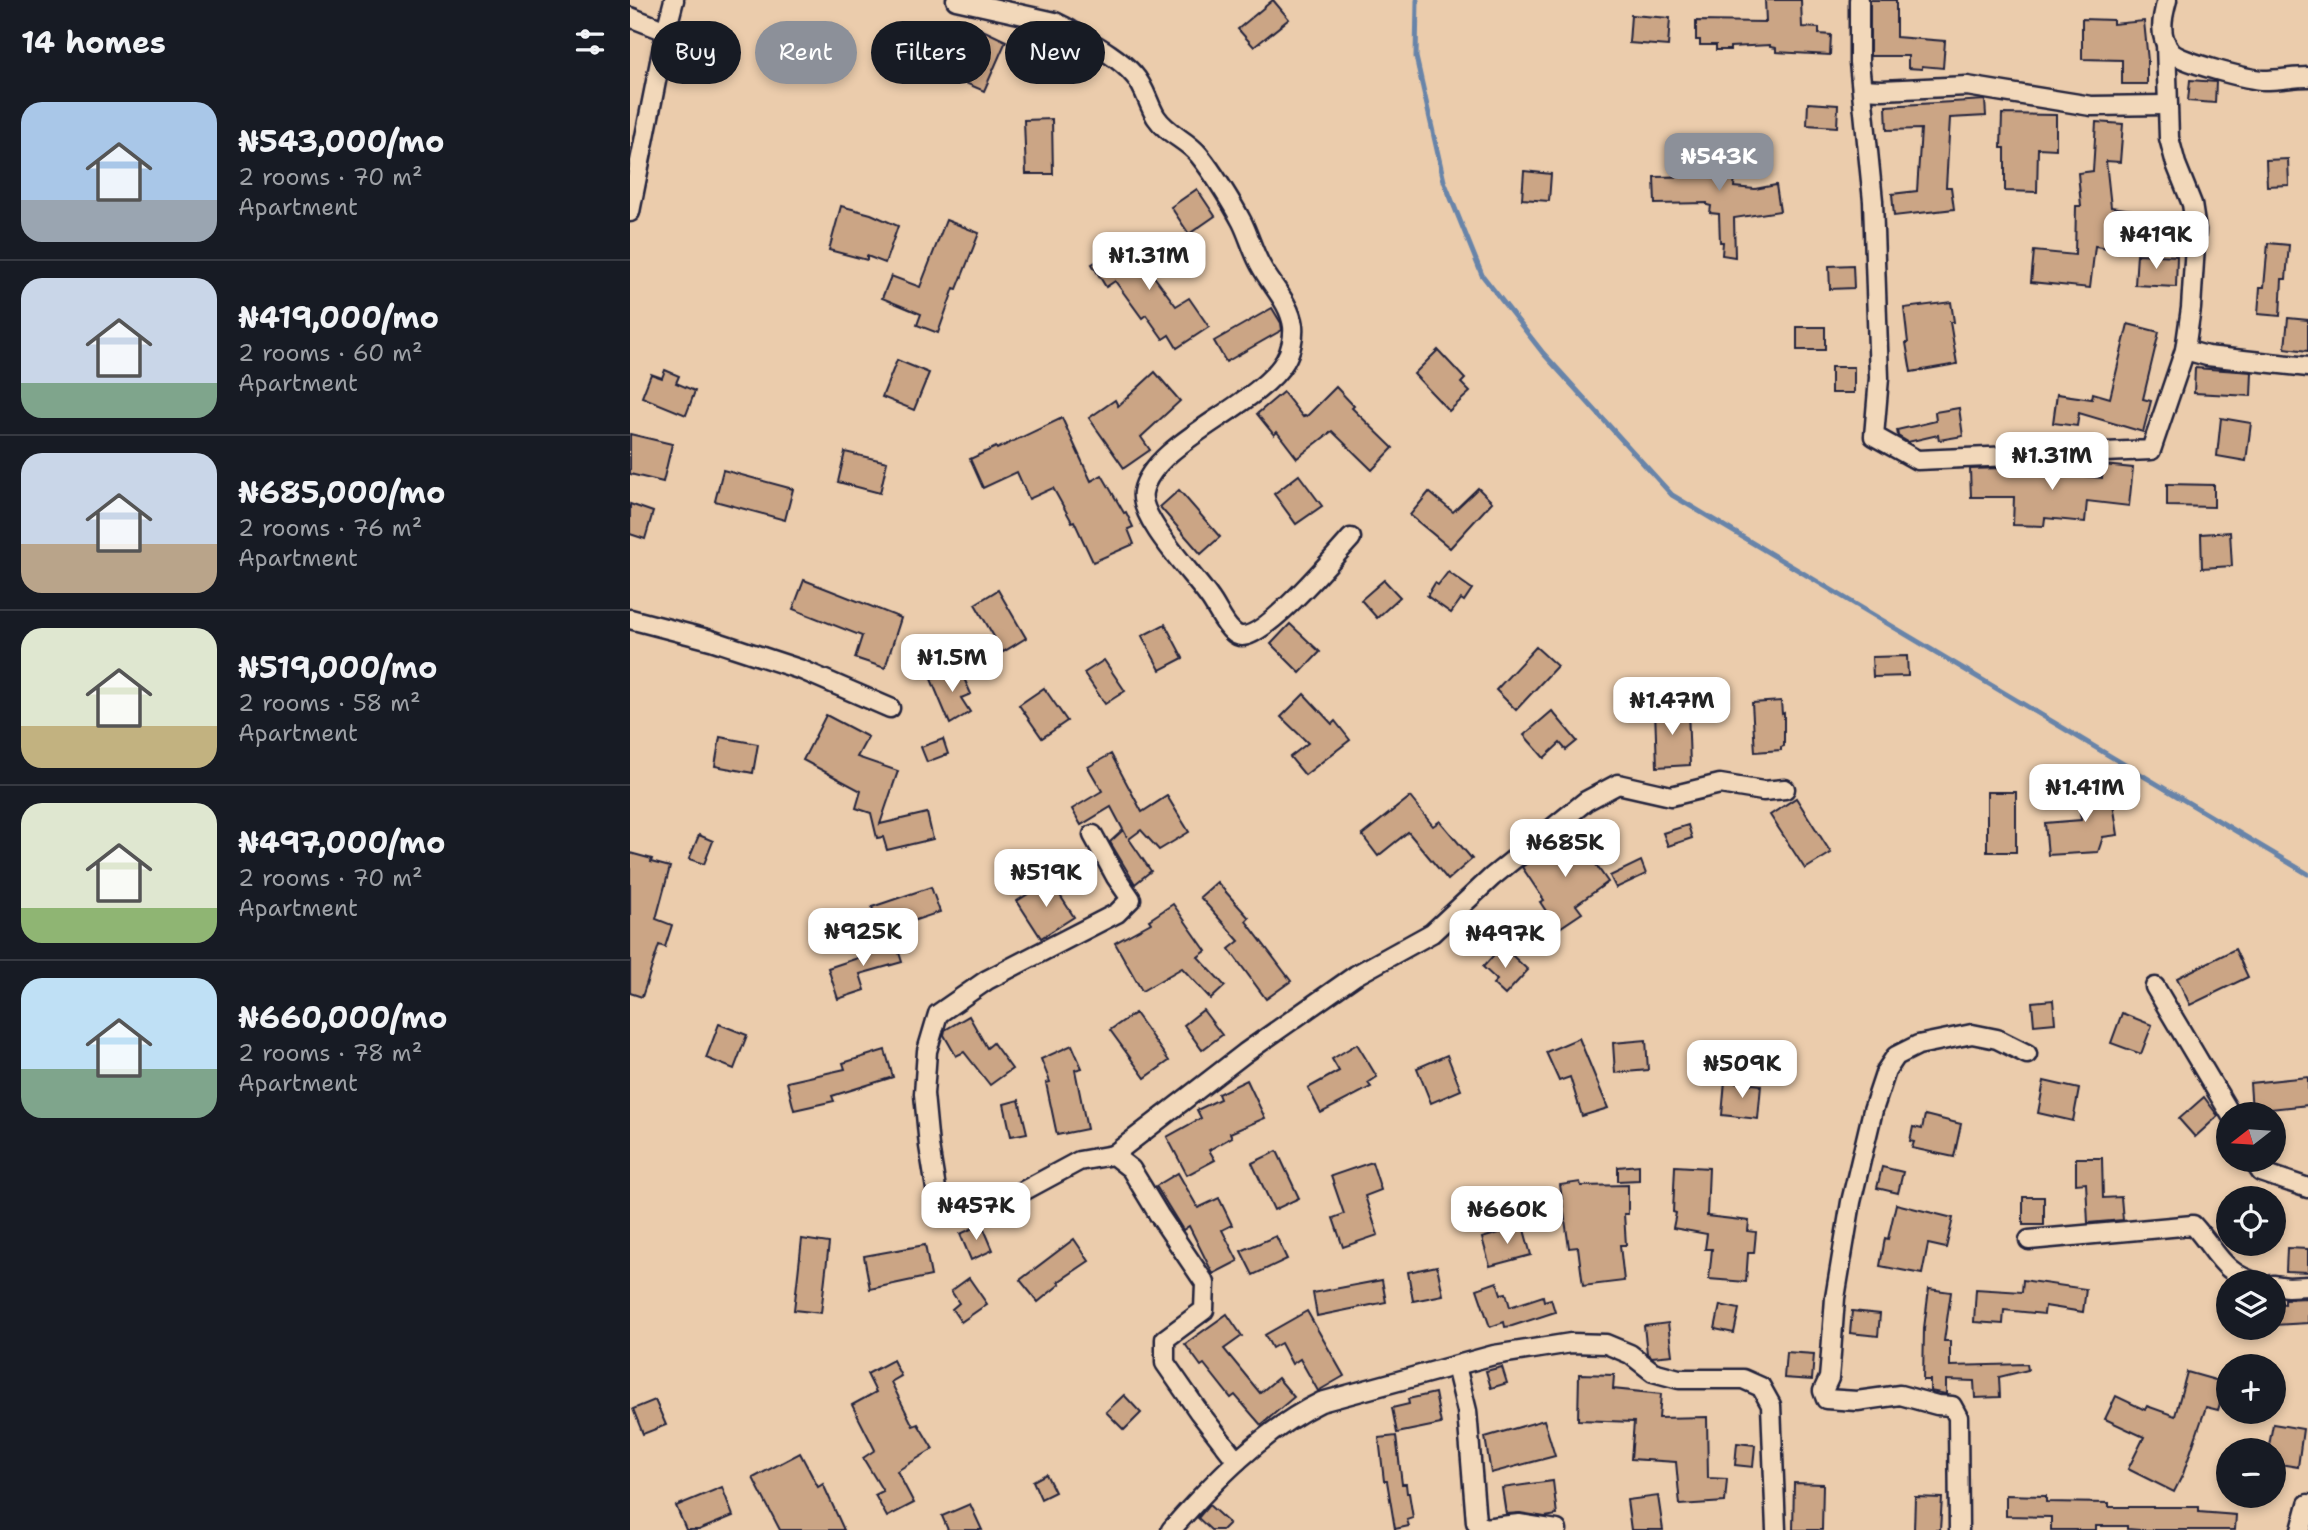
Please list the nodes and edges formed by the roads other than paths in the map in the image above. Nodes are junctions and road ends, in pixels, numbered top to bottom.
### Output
1 (674, 0) edge
2 (956, 0) edge
3 (1860, 0) edge
4 (2167, 0) edge
5 (630, 17) edge
6 (669, 21) edge
7 (651, 25) edge
8 (2166, 43) junction
9 (2308, 77) edge
10 (655, 84) edge
11 (1862, 89) junction
12 (2167, 104) junction
13 (630, 212) edge
14 (2185, 350) junction
15 (2308, 367) edge
16 (1351, 538) dead end
17 (630, 618) edge
18 (890, 708) dead end
19 (1785, 789) dead end
20 (1093, 835) dead end
21 (2155, 987) dead end
22 (2027, 1054) dead end
23 (2223, 1102) edge
24 (1113, 1155) junction
25 (2261, 1172) edge
26 (2308, 1188) edge
27 (2029, 1240) dead end
28 (2230, 1270) edge
29 (2308, 1286) edge
30 (2286, 1287) edge
31 (1456, 1366) junction
32 (1237, 1461) junction
33 (2308, 1504) edge
34 (1171, 1530) edge
35 (1557, 1530) edge
36 (1776, 1530) edge
37 (1959, 1530) edge
38 (2301, 1530) edge

1 - 6 street
2 - 16 street
3 - 11 street
4 - 8 street
5 - 7 street
8 - 9 street
8 - 12 street
10 - 13 street
11 - 12 street
11 - 14 street
12 - 14 street
14 - 15 street
17 - 18 street
19 - 24 street
20 - 24 street
21 - 23 street
22 - 37 street
24 - 32 street
25 - 26 street
27 - 28 street
29 - 30 street
31 - 32 street
31 - 35 street
31 - 36 street
32 - 34 street
33 - 38 street

